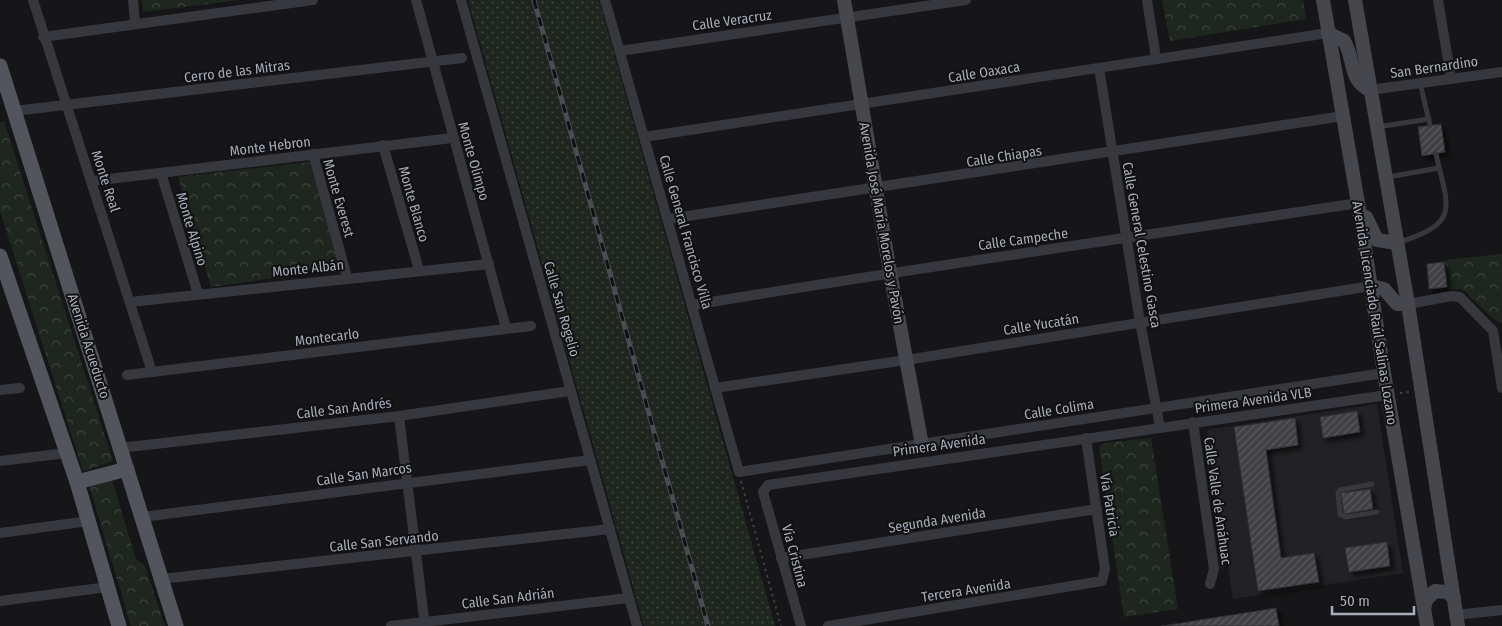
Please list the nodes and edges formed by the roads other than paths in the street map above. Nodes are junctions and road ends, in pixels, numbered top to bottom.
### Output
1 (33, 0) edge
2 (133, 0) edge
3 (313, 0) edge
4 (416, 0) edge
5 (461, 0) edge
6 (605, 0) edge
7 (844, 0) edge
8 (966, 0) edge
9 (1148, 0) edge
10 (1323, 0) edge
11 (1355, 0) edge
12 (1438, 0) edge
13 (267, 3) edge
14 (847, 18) junction
15 (135, 24) junction
16 (1328, 33) junction
17 (43, 37) junction
18 (620, 51) junction
19 (462, 58) dead end
20 (1156, 58) junction
21 (433, 62) junction
22 (0, 66) edge
23 (1099, 68) junction
24 (1502, 72) edge
25 (1451, 78) junction
26 (1420, 83) junction
27 (1370, 90) junction
28 (861, 104) junction
29 (66, 105) junction
30 (7, 111) edge
31 (1343, 116) junction
32 (1429, 119) junction
33 (1430, 125) dead end
34 (1377, 127) junction
35 (644, 137) junction
36 (452, 138) junction
37 (383, 145) junction
38 (1112, 153) junction
39 (313, 154) junction
40 (1436, 154) dead end
41 (1439, 168) junction
42 (161, 173) junction
43 (1385, 178) junction
44 (92, 181) junction
45 (876, 189) junction
46 (1358, 203) junction
47 (668, 219) junction
48 (1126, 239) junction
49 (1397, 243) junction
50 (0, 256) edge
51 (489, 264) junction
52 (419, 270) junction
53 (890, 272) junction
54 (347, 277) junction
55 (1371, 286) junction
56 (198, 294) junction
57 (130, 302) junction
58 (1408, 304) junction
59 (692, 305) junction
60 (1140, 322) junction
61 (531, 326) dead end
62 (506, 328) junction
63 (1497, 330) edge
64 (906, 360) junction
65 (152, 372) junction
66 (1384, 373) junction
67 (126, 375) dead end
68 (20, 388) dead end
69 (715, 388) junction
70 (1502, 388) edge
71 (0, 390) edge
72 (570, 391) junction
73 (1387, 394) junction
74 (1157, 407) junction
75 (399, 416) junction
76 (1193, 422) junction
77 (1160, 427) junction
78 (1123, 432) joint
79 (1086, 438) junction
80 (922, 445) junction
81 (120, 448) junction
82 (67, 453) junction
83 (590, 460) junction
84 (0, 461) edge
85 (127, 469) junction
86 (739, 472) joint
87 (77, 482) junction
88 (406, 482) junction
89 (1372, 484) dead end
90 (764, 492) joint
91 (1097, 509) junction
92 (1377, 512) dead end
93 (142, 517) junction
94 (89, 521) junction
95 (610, 529) junction
96 (0, 533) edge
97 (416, 551) junction
98 (781, 558) junction
99 (1105, 577) joint
100 (161, 579) junction
101 (1210, 584) dead end
102 (108, 586) junction
103 (628, 598) junction
104 (1454, 598) junction
105 (0, 601) edge
106 (1424, 609) junction
107 (1502, 610) edge
108 (1457, 620) edge
109 (425, 624) edge
110 (119, 626) edge
111 (176, 626) edge
112 (391, 626) edge
113 (637, 626) edge
114 (800, 626) edge
115 (828, 626) edge
116 (1427, 626) edge

1 - 17 street, Monte Real
2 - 15 street
3 - 13 street
4 - 21 street, Monte Olimpo
5 - 72 street, Calle San Rogelio
6 - 18 street, Calle General Francisco Villa
7 - 14 main road, Avenida José María Morelos y Pavón
8 - 14 street, Calle Veracruz
9 - 20 street
10 - 16 main road, Avenida Licenciado Raúl Salinas Lozano
11 - 27 main road
12 - 25 street
13 - 15 street
14 - 18 street, Calle Veracruz
14 - 28 main road, Avenida José María Morelos y Pavón
15 - 17 street
16 - 20 street, Calle Oaxaca
16 - 27 main road
16 - 31 main road, Avenida Licenciado Raúl Salinas Lozano
17 - 29 street, Monte Real
18 - 35 street, Calle General Francisco Villa
19 - 21 street, Cerro de las Mitras
20 - 23 street, Calle Oaxaca
21 - 29 street, Cerro de las Mitras
21 - 36 street, Monte Olimpo
22 - 30 main road, Avenida Acueducto
23 - 28 street, Calle Oaxaca
23 - 38 street, Calle General Celestino Gasca
24 - 25 street, San Bernardino
25 - 26 street, San Bernardino
26 - 27 street, San Bernardino
26 - 32 lane
27 - 34 main road
28 - 35 street, Calle Oaxaca
28 - 45 main road, Avenida José María Morelos y Pavón
29 - 30 street, Cerro de las Mitras
29 - 44 street, Monte Real
30 - 81 main road, Avenida Acueducto
31 - 38 street, Calle Chiapas
31 - 46 main road, Avenida Licenciado Raúl Salinas Lozano
32 - 33 lane
32 - 34 lane
34 - 43 main road
35 - 47 street, Calle General Francisco Villa
36 - 37 street, Monte Hebron
36 - 51 street, Monte Olimpo
37 - 39 street, Monte Hebron
37 - 52 street, Monte Blanco
38 - 45 street, Calle Chiapas
38 - 48 street, Calle General Celestino Gasca
39 - 42 street, Monte Hebron
39 - 54 street, Monte Everest
40 - 41 lane
41 - 43 lane
41 - 49 lane
42 - 44 street, Monte Hebron
42 - 56 street, Monte Alpino
43 - 49 main road
44 - 57 street, Monte Real
45 - 47 street, Calle Chiapas
45 - 53 main road, Avenida José María Morelos y Pavón
46 - 48 street, Calle Campeche
46 - 49 main road
46 - 55 main road, Avenida Licenciado Raúl Salinas Lozano
47 - 59 street, Calle General Francisco Villa
48 - 53 street, Calle Campeche
48 - 60 street, Calle General Celestino Gasca
49 - 58 main road
50 - 82 main road
51 - 52 street, Monte Albán
51 - 62 street, Monte Olimpo
52 - 54 street, Monte Albán
53 - 59 street, Calle Campeche
53 - 64 main road, Avenida José María Morelos y Pavón
54 - 56 street, Monte Albán
55 - 58 main road
55 - 60 street, Calle Yucatán
55 - 66 main road, Avenida Licenciado Raúl Salinas Lozano
56 - 57 street, Monte Albán
57 - 65 street, Monte Real
58 - 63 street
58 - 104 main road
59 - 69 street, Calle General Francisco Villa
60 - 64 street, Calle Yucatán
60 - 74 street, Calle General Celestino Gasca
61 - 62 street, Montecarlo
62 - 65 street, Montecarlo
63 - 70 street
64 - 69 street, Calle Yucatán
64 - 80 main road, Avenida José María Morelos y Pavón
65 - 67 street, Montecarlo
66 - 73 main road, Avenida Licenciado Raúl Salinas Lozano
66 - 74 street, Calle Colima
68 - 71 street
69 - 86 street, Calle General Francisco Villa
72 - 75 street, Calle San Andrés
72 - 83 street, Calle San Rogelio
73 - 76 street, Primera Avenida VLB
73 - 106 main road, Avenida Licenciado Raúl Salinas Lozano
74 - 77 street, Calle General Celestino Gasca
74 - 80 street, Calle Colima
75 - 81 street, Calle San Andrés
75 - 88 street
76 - 77 street, Primera Avenida VLB
76 - 101 street, Calle Valle de Anáhuac
77 - 78 street, Primera Avenida VLB
78 - 79 street, Primera Avenida
79 - 90 street, Primera Avenida
79 - 91 street, Vía Patricia
80 - 86 street, Calle Colima
81 - 85 main road, Avenida Acueducto
82 - 84 street
82 - 87 main road
83 - 88 street, Calle San Marcos
83 - 95 street, Calle San Rogelio
85 - 87 main road
85 - 93 main road, Avenida Acueducto
87 - 94 main road
88 - 93 street, Calle San Marcos
88 - 97 street
89 - 92 lane
90 - 98 street, Vía Cristina
91 - 98 street, Segunda Avenida
91 - 99 street, Vía Patricia
93 - 100 main road, Avenida Acueducto
94 - 96 street
94 - 102 main road
95 - 97 street, Calle San Servando
95 - 103 street, Calle San Rogelio
97 - 100 street, Calle San Servando
97 - 109 street
98 - 114 street, Vía Cristina
99 - 115 street, Tercera Avenida
100 - 111 main road, Avenida Acueducto
102 - 105 street
102 - 110 main road
103 - 109 street, Calle San Adrián
103 - 113 street, Calle San Rogelio
104 - 106 main road
104 - 108 main road
106 - 116 main road, Avenida Licenciado Raúl Salinas Lozano
107 - 108 street
109 - 112 street, Calle San Adrián

